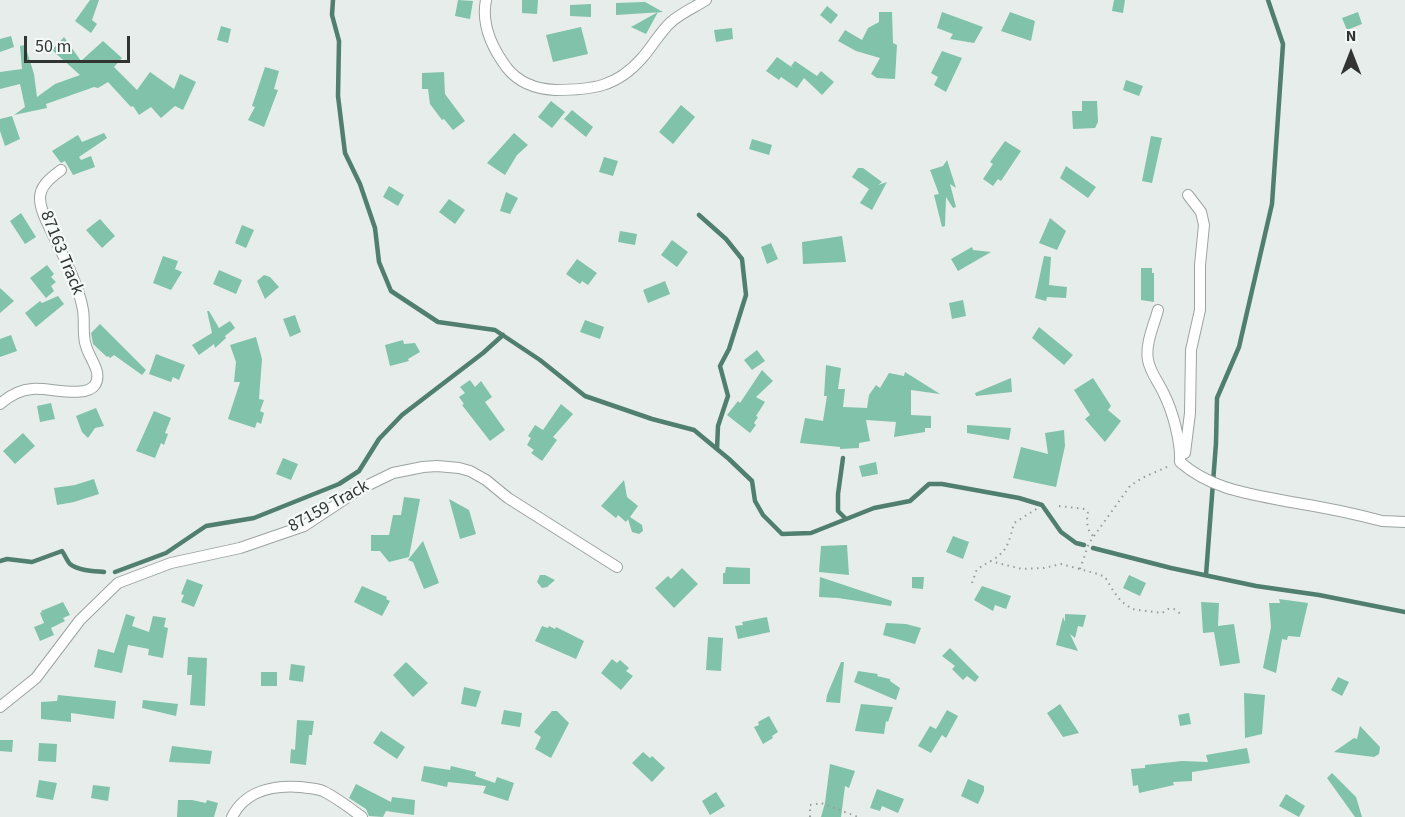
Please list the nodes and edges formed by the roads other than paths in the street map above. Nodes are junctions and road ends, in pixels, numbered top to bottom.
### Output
1 (486, 0) edge
2 (706, 0) edge
3 (61, 170) dead end
4 (1188, 195) dead end
5 (1158, 310) dead end
6 (0, 404) edge
7 (1182, 464) junction
8 (1405, 522) edge
9 (617, 567) dead end
10 (0, 707) edge
11 (232, 817) edge
12 (362, 817) edge

1 - 2 street
3 - 6 street, 87163 Track
4 - 7 street
5 - 7 street
7 - 8 street
9 - 10 street, 87159 Track
11 - 12 street

